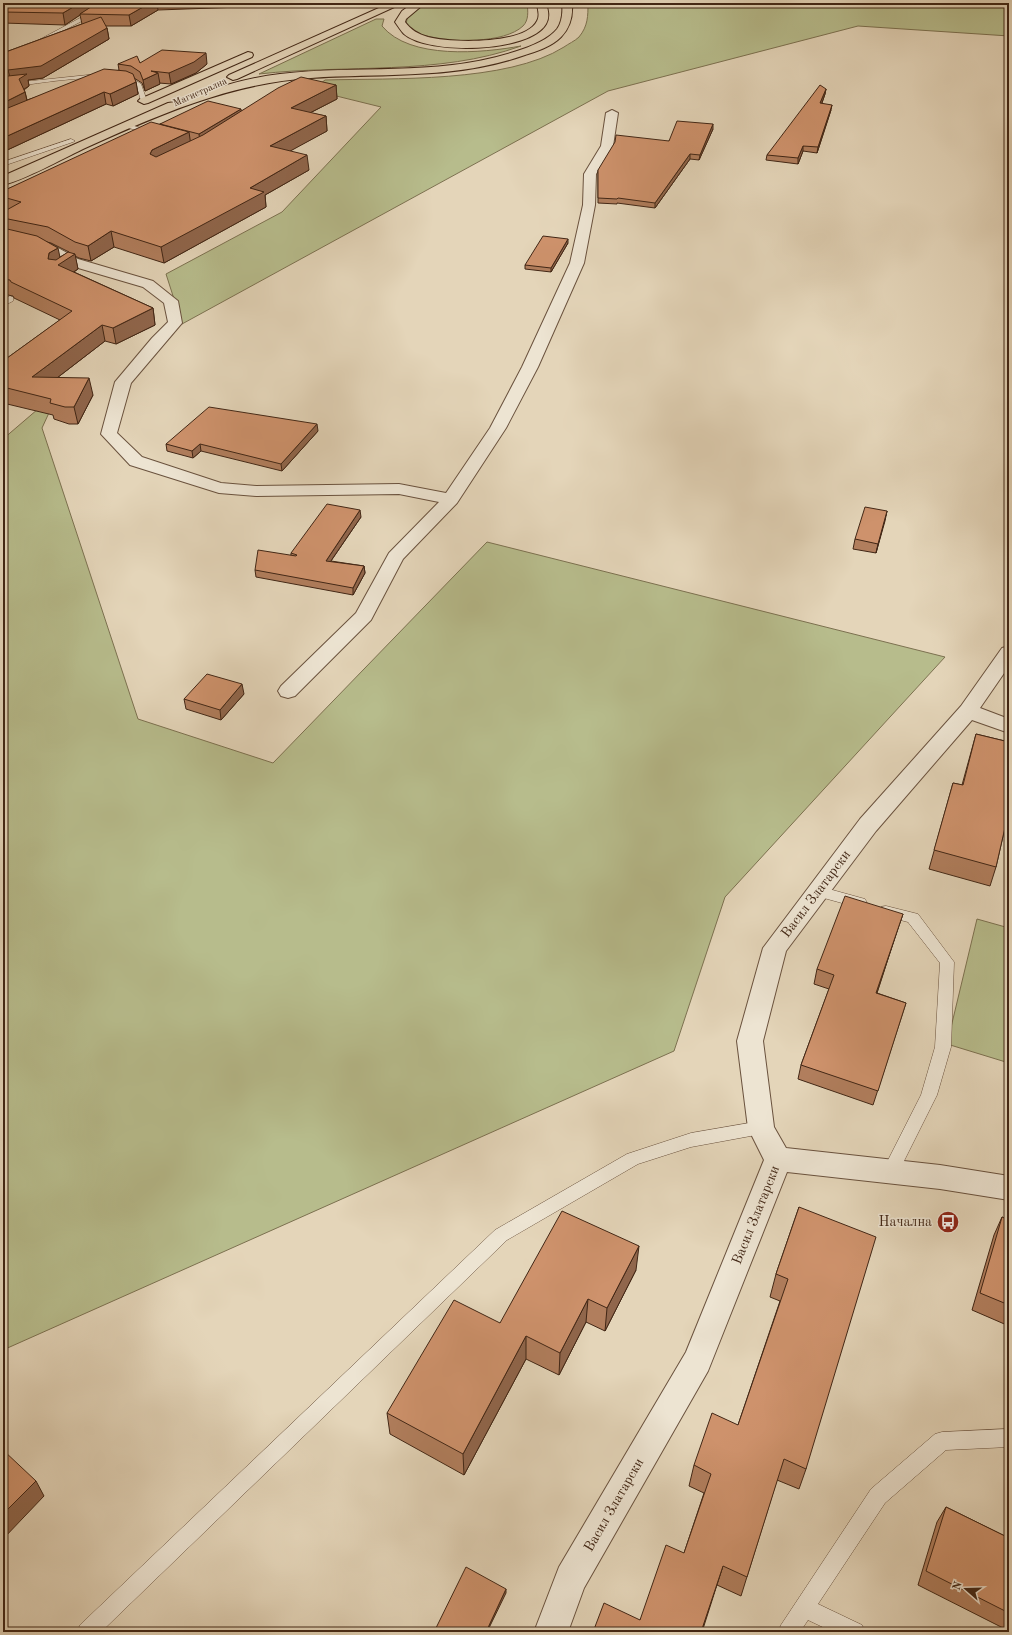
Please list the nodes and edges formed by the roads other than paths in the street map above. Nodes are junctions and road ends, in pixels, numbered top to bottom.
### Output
1 (106, 3) edge
2 (398, 3) edge
3 (420, 3) edge
4 (541, 3) edge
5 (567, 3) edge
6 (29, 45) edge
7 (259, 51) dead end
8 (100, 75) junction
9 (3, 83) edge
10 (11, 85) junction
11 (79, 85) edge
12 (3, 89) edge
13 (144, 101) junction
14 (133, 107) dead end
15 (160, 111) junction
16 (612, 113) dead end
17 (127, 126) junction
18 (87, 131) dead end
19 (164, 136) edge
20 (71, 141) junction
21 (3, 164) edge
22 (30, 169) junction
23 (3, 181) edge
24 (3, 237) edge
25 (451, 499) junction
26 (1009, 652) edge
27 (288, 691) dead end
28 (968, 711) junction
29 (1009, 726) edge
30 (818, 891) junction
31 (761, 1128) junction
32 (778, 1159) junction
33 (890, 1172) junction
34 (1009, 1188) edge
35 (1009, 1438) edge
36 (804, 1608) junction
37 (87, 1632) edge
38 (551, 1632) edge
39 (788, 1632) edge
40 (855, 1632) edge

1 - 6 lane
2 - 15 main road, Магистрална
3 - 4 main road
5 - 15 main road
7 - 13 main road
8 - 10 lane
8 - 11 lane
8 - 13 lane
9 - 10 lane
10 - 12 lane
13 - 14 main road
15 - 17 main road, Магистрална
16 - 25 street
17 - 19 lane
17 - 22 main road, Магистрална
18 - 20 main road
20 - 21 lane
20 - 22 main road
22 - 23 main road, Магистрална
24 - 25 street
25 - 27 street
26 - 28 street, Васил Златарски
28 - 29 street
28 - 30 street, Васил Златарски
30 - 31 street, Васил Златарски
30 - 33 lane
31 - 32 street, Васил Златарски
31 - 37 lane
32 - 33 street
32 - 38 street, Васил Златарски
33 - 34 street
35 - 36 lane
36 - 39 lane
36 - 40 lane

